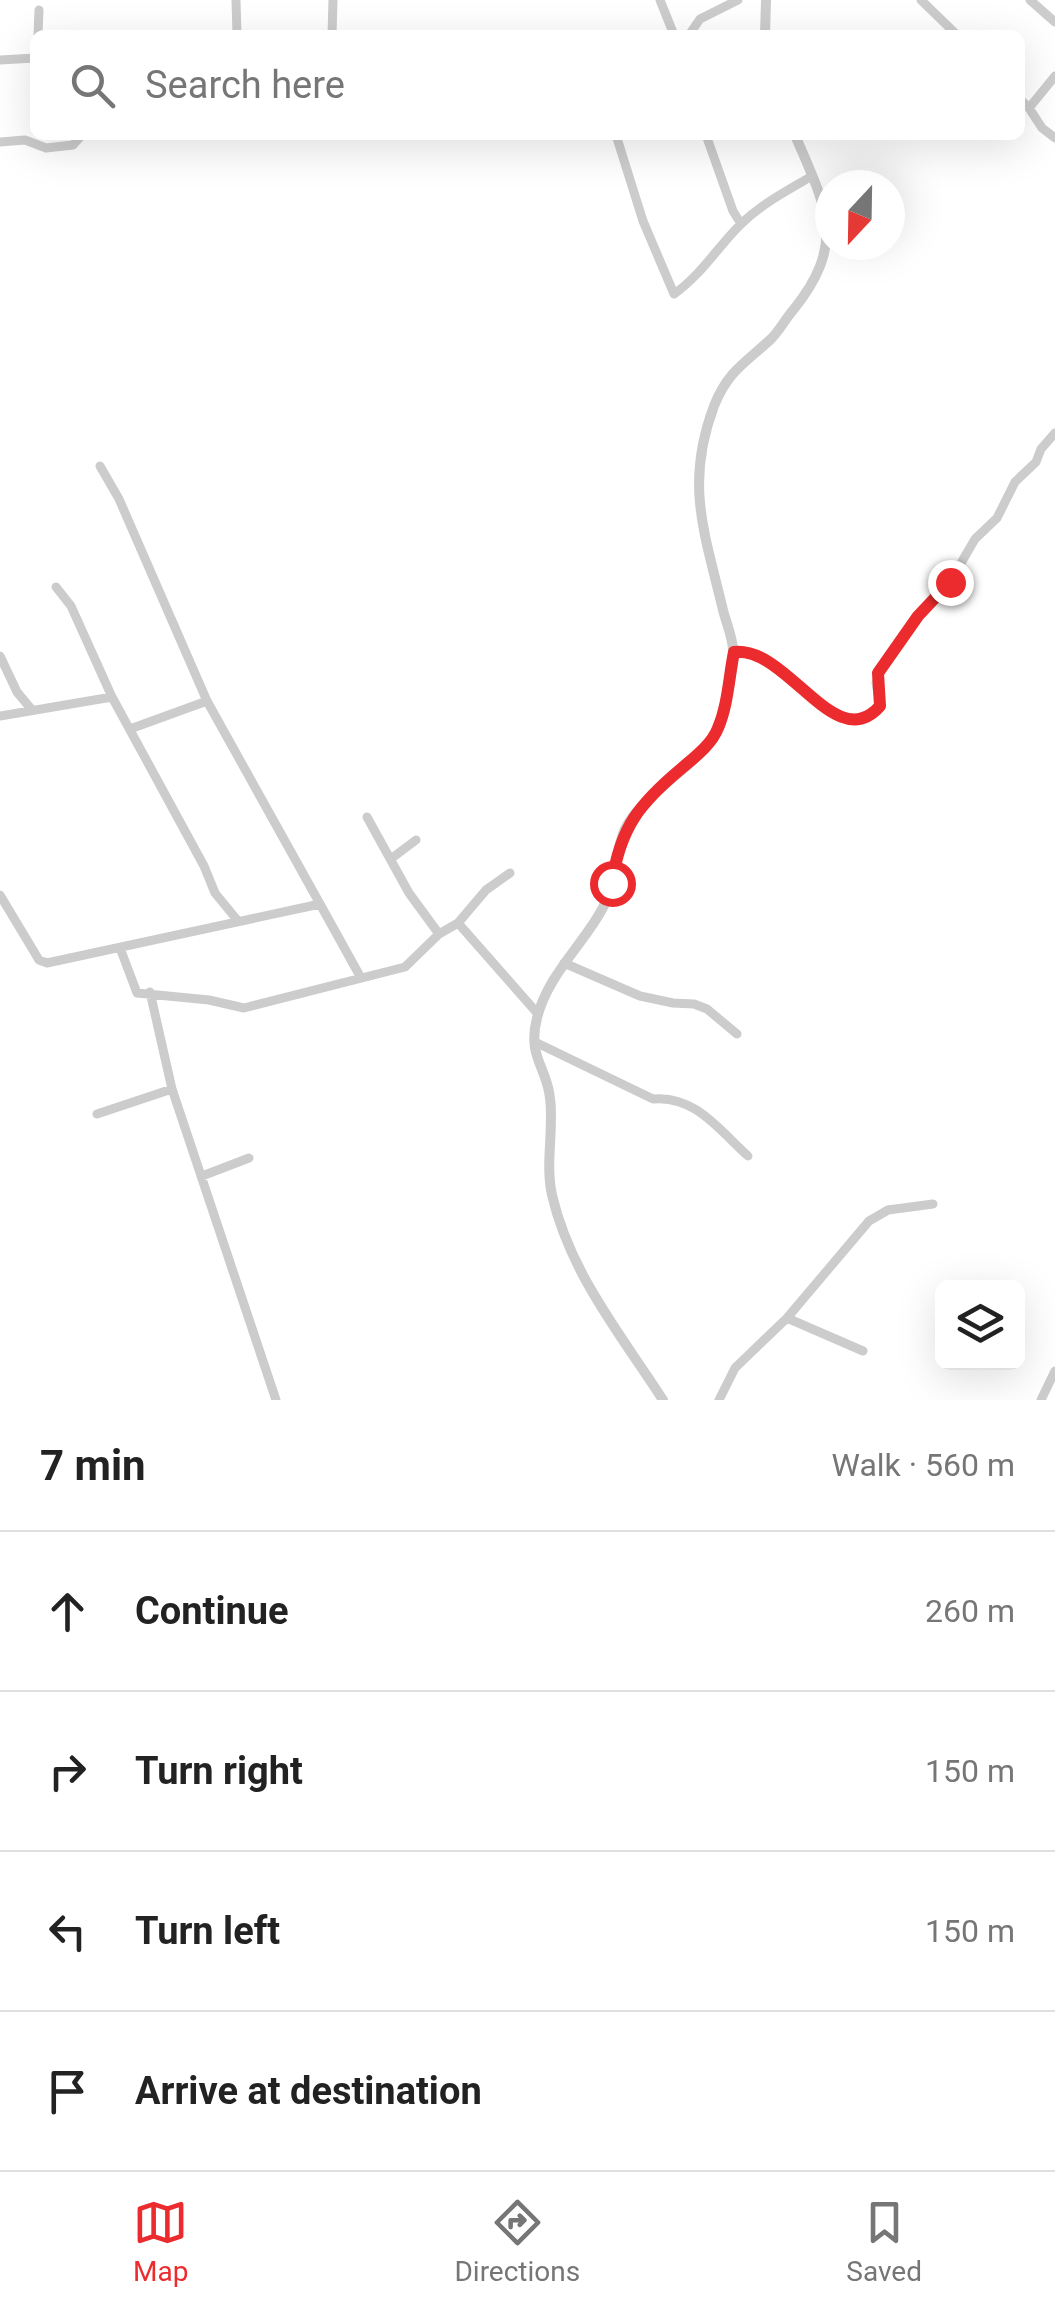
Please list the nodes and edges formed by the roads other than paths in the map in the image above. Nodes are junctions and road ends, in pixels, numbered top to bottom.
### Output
1 (236, 0) edge
2 (333, 0) edge
3 (660, 0) edge
4 (738, 0) edge
5 (766, 0) edge
6 (921, 0) edge
7 (1030, 0) edge
8 (39, 10) dead end
9 (1055, 22) edge
10 (38, 30) edge
11 (236, 30) edge
12 (332, 30) edge
13 (672, 30) edge
14 (692, 30) edge
15 (766, 30) edge
16 (952, 30) edge
17 (30, 58) edge
18 (0, 60) edge
19 (1055, 76) edge
20 (1025, 104) edge
21 (1029, 108) junction
22 (1055, 138) edge
23 (78, 140) edge
24 (618, 140) edge
25 (708, 140) edge
26 (797, 140) edge
27 (0, 142) edge
28 (812, 176) junction
29 (741, 224) junction
30 (1055, 433) edge
31 (100, 466) dead end
32 (56, 588) dead end
33 (734, 652) junction
34 (0, 656) edge
35 (112, 697) junction
36 (208, 701) junction
37 (32, 710) junction
38 (0, 716) edge
39 (130, 728) junction
40 (368, 817) dead end
41 (416, 840) dead end
42 (392, 858) junction
43 (510, 873) dead end
44 (0, 894) edge
45 (320, 904) junction
46 (238, 921) junction
47 (458, 923) junction
48 (440, 934) junction
49 (120, 948) junction
50 (564, 963) junction
51 (361, 978) junction
52 (150, 992) junction
53 (538, 1014) junction
54 (736, 1034) dead end
55 (535, 1042) junction
56 (172, 1089) junction
57 (97, 1114) dead end
58 (748, 1156) dead end
59 (249, 1158) dead end
60 (202, 1176) junction
61 (933, 1204) dead end
62 (786, 1318) junction
63 (863, 1351) dead end
64 (1055, 1371) edge
65 (276, 1400) edge
66 (663, 1400) edge
67 (719, 1400) edge
68 (1041, 1400) edge

1 - 11 street
2 - 12 street
3 - 13 street
4 - 14 street
5 - 15 street
6 - 16 street
7 - 9 street
8 - 10 street
17 - 18 street
19 - 21 street
20 - 21 street
21 - 22 street
23 - 27 street
24 - 29 street
25 - 29 street
26 - 28 street
28 - 29 street
28 - 33 street
30 - 33 street
31 - 36 street
32 - 35 street
33 - 50 street
34 - 37 street
35 - 37 street
35 - 39 street
36 - 39 street
36 - 45 street
37 - 38 street
39 - 46 street
40 - 42 street
41 - 42 street
42 - 48 street
43 - 47 street
44 - 49 street
45 - 46 street
45 - 51 street
46 - 49 street
47 - 48 street
47 - 53 street
48 - 51 street
49 - 52 street
50 - 53 street
50 - 54 street
51 - 52 street
52 - 56 street
53 - 55 street
55 - 58 street
55 - 66 street
56 - 57 street
56 - 60 street
59 - 60 street
60 - 65 street
61 - 62 street
62 - 63 street
62 - 67 street
64 - 68 street

